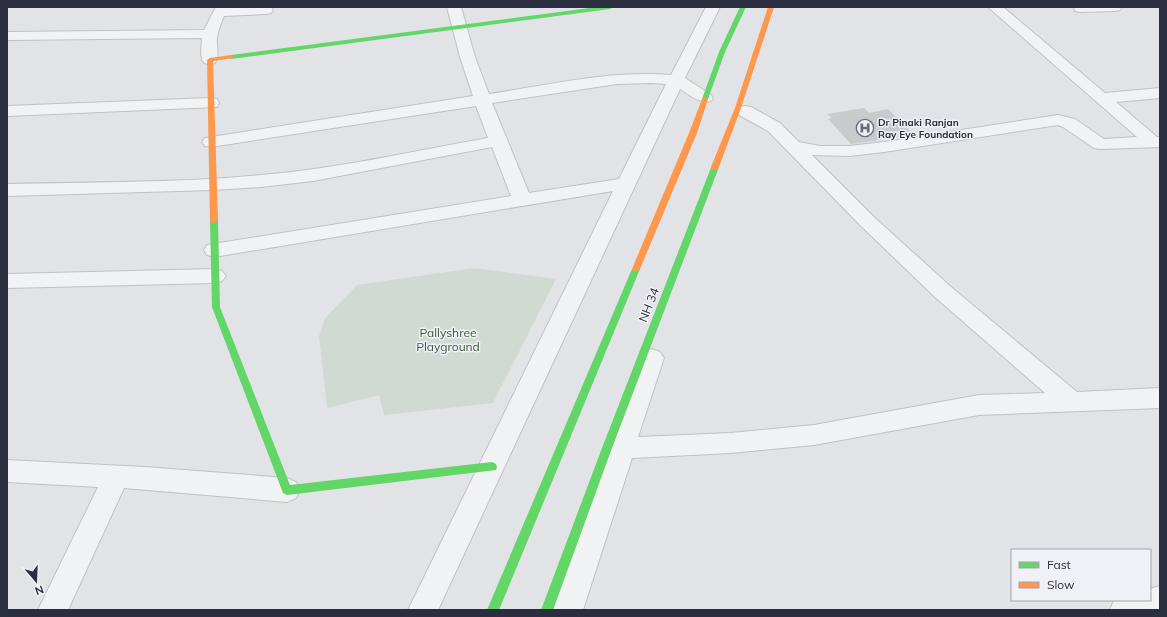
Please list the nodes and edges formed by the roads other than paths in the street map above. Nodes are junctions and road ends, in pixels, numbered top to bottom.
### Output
1 (454, 7) edge
2 (610, 7) edge
3 (713, 7) edge
4 (743, 7) edge
5 (771, 7) edge
6 (778, 7) edge
7 (995, 7) edge
8 (1116, 7) edge
9 (1080, 8) dead end
10 (221, 10) edge
11 (266, 10) dead end
12 (459, 28) junction
13 (208, 34) junction
14 (7, 36) edge
15 (210, 60) junction
16 (677, 80) junction
17 (1160, 93) edge
18 (705, 98) junction
19 (1102, 98) junction
20 (482, 100) junction
21 (211, 103) junction
22 (7, 111) edge
23 (745, 111) junction
24 (498, 141) junction
25 (211, 142) junction
26 (1157, 142) edge
27 (793, 146) junction
28 (626, 183) junction
29 (213, 184) junction
30 (7, 190) edge
31 (522, 200) junction
32 (214, 250) junction
33 (215, 276) junction
34 (7, 281) edge
35 (1160, 398) edge
36 (1070, 400) junction
37 (622, 448) junction
38 (492, 467) junction
39 (9, 475) edge
40 (116, 477) junction
41 (287, 490) junction
42 (1160, 600) edge
43 (53, 610) edge
44 (423, 610) edge
45 (493, 610) edge
46 (546, 610) edge
47 (568, 610) edge
48 (1125, 610) edge

1 - 12 street
2 - 12 main road
3 - 16 street
4 - 18 main road
5 - 46 main road, NH 34
6 - 23 street
7 - 19 street
8 - 9 street
10 - 11 street
10 - 13 street
12 - 15 main road
12 - 20 street
13 - 14 street
13 - 15 street
15 - 21 main road
16 - 18 street
16 - 20 street
16 - 28 street
17 - 19 street
18 - 45 main road
19 - 26 street
20 - 24 street
20 - 25 street
21 - 22 street
21 - 25 main road
23 - 27 street
23 - 37 street
24 - 29 street
24 - 31 street
25 - 29 main road
26 - 27 street
27 - 36 street
28 - 31 street
28 - 38 street
29 - 30 street
29 - 32 main road
31 - 32 street
32 - 33 main road
33 - 34 street
33 - 41 main road
35 - 36 street
36 - 37 street
37 - 47 street
38 - 41 main road
38 - 44 street
39 - 40 street
40 - 41 street
40 - 43 street
42 - 48 street

